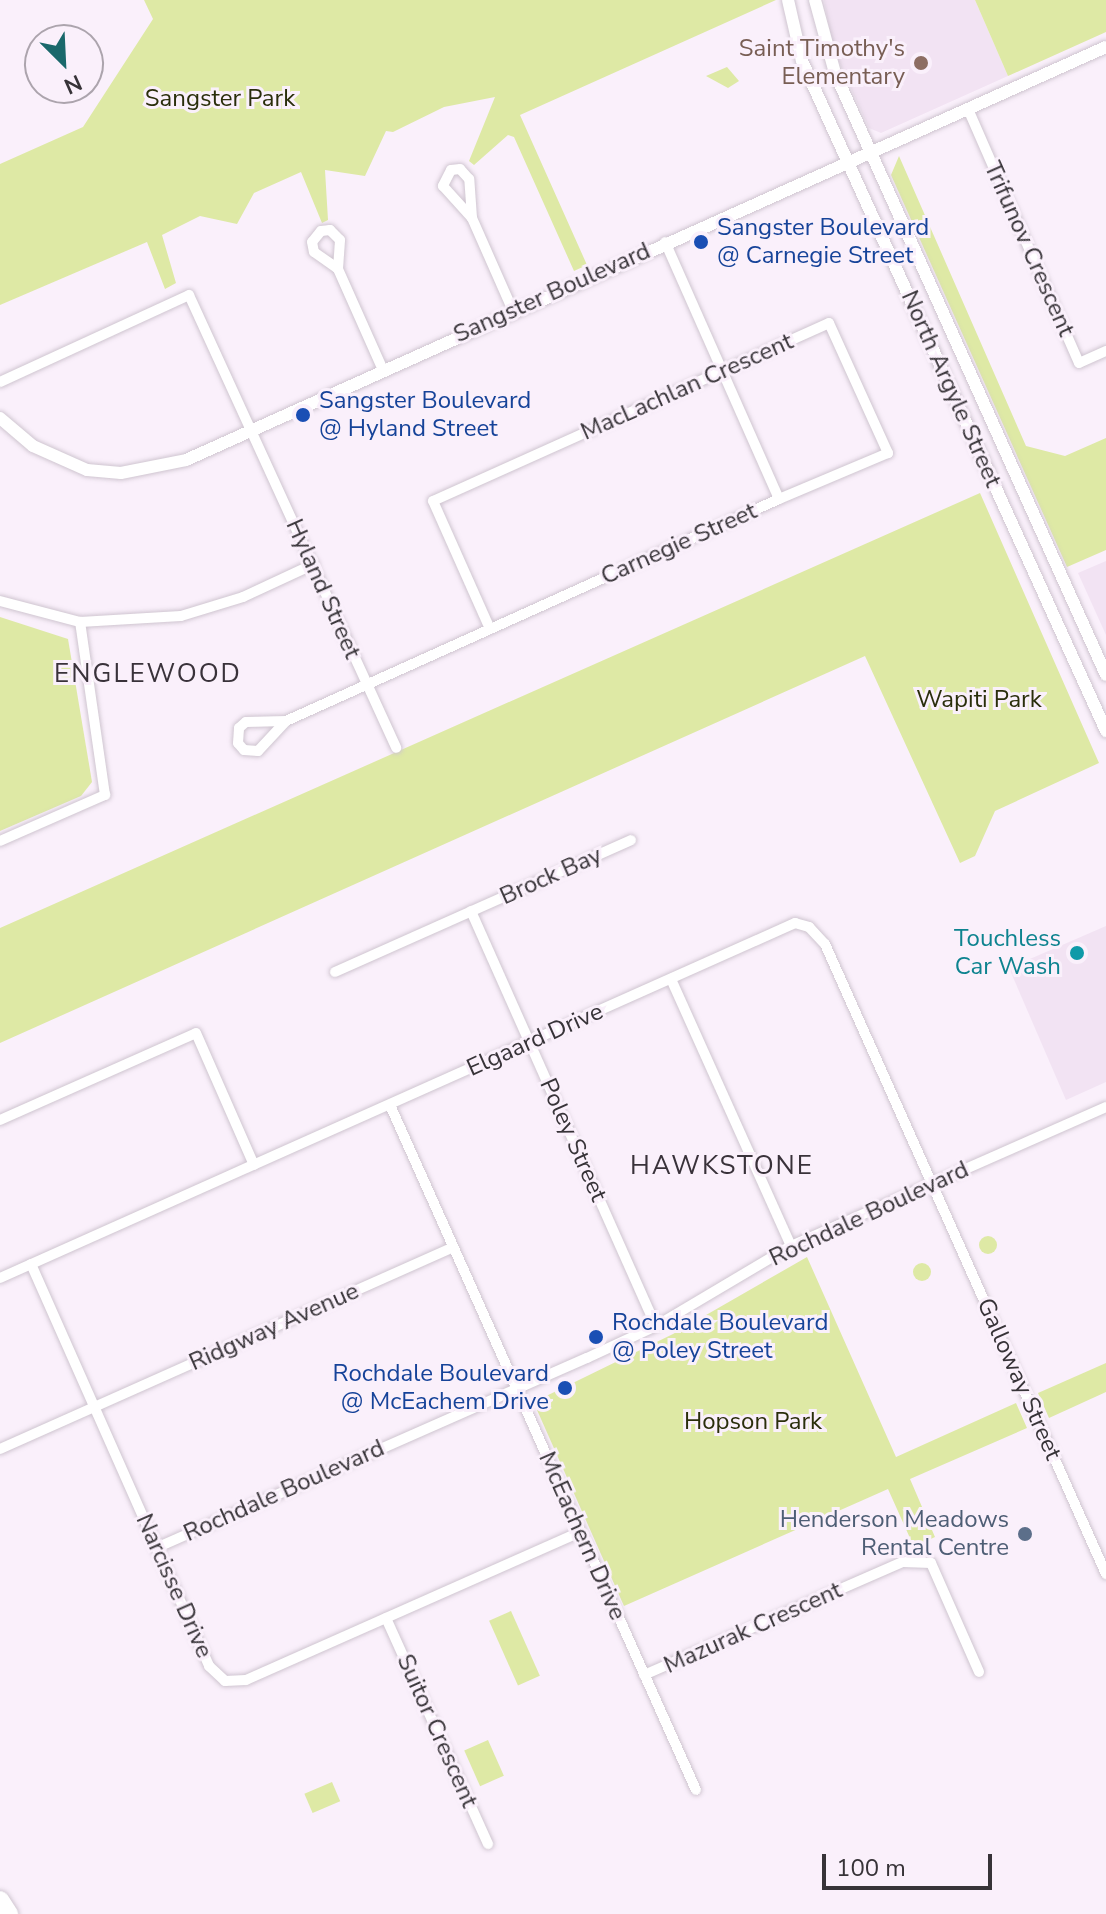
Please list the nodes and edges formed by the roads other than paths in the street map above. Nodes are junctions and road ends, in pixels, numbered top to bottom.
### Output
1 (788, 0) edge
2 (815, 0) edge
3 (1106, 47) edge
4 (968, 109) junction
5 (871, 150) junction
6 (848, 161) junction
7 (472, 218) dead end
8 (665, 242) junction
9 (338, 269) dead end
10 (513, 311) junction
11 (1106, 351) edge
12 (383, 370) junction
13 (721, 373) junction
14 (0, 382) edge
15 (0, 418) edge
16 (250, 430) junction
17 (779, 499) junction
18 (314, 564) junction
19 (0, 601) edge
20 (80, 622) junction
21 (490, 629) junction
22 (1106, 675) edge
23 (366, 685) junction
24 (286, 721) junction
25 (1106, 731) edge
26 (396, 748) dead end
27 (631, 840) dead end
28 (0, 841) edge
29 (471, 911) junction
30 (335, 972) dead end
31 (671, 979) junction
32 (530, 1042) junction
33 (390, 1105) junction
34 (1106, 1107) edge
35 (0, 1120) edge
36 (254, 1165) junction
37 (933, 1183) junction
38 (791, 1246) junction
39 (453, 1247) junction
40 (31, 1264) junction
41 (0, 1278) edge
42 (656, 1326) junction
43 (516, 1389) junction
44 (94, 1408) junction
45 (0, 1449) edge
46 (580, 1532) junction
47 (156, 1548) junction
48 (1106, 1574) edge
49 (386, 1618) junction
50 (979, 1672) dead end
51 (644, 1675) junction
52 (696, 1790) dead end
53 (488, 1844) dead end
54 (0, 1900) edge
55 (9, 1914) edge

1 - 6 street, North Argyle Street
2 - 5 street, North Argyle Street
3 - 4 street, Sangster Boulevard
4 - 5 street, Sangster Boulevard
4 - 11 street, Trifunov Crescent
5 - 6 street, Sangster Boulevard
5 - 22 street, North Argyle Street
6 - 8 street, Sangster Boulevard
6 - 25 street, North Argyle Street
7 - 10 street
8 - 10 street, Sangster Boulevard
8 - 13 street, Carnegie Street
9 - 12 street
10 - 12 street, Sangster Boulevard
12 - 16 street, Sangster Boulevard
13 - 17 street, Carnegie Street
13 - 17 street, MacLachlan Crescent
13 - 21 street, MacLachlan Crescent
14 - 16 street, Hyland Street
15 - 16 street, Sangster Boulevard
16 - 18 street, Hyland Street
17 - 21 street, Carnegie Street
18 - 20 street
18 - 23 street, Hyland Street
19 - 20 street
20 - 28 street
21 - 23 street, Carnegie Street
23 - 24 street, Carnegie Street
23 - 26 street, Hyland Street
24 - 24 street
27 - 29 street, Brock Bay
29 - 30 street, Brock Bay
29 - 32 street, Poley Street
31 - 32 street, Elgaard Drive
31 - 37 street, Elgaard Drive
31 - 38 street
32 - 33 street, Elgaard Drive
32 - 42 street, Poley Street
33 - 36 street, Elgaard Drive
33 - 39 street, McEachern Drive
34 - 37 street, Rochdale Boulevard
35 - 36 street
36 - 40 street, Elgaard Drive
37 - 38 street, Rochdale Boulevard
37 - 48 street, Galloway Street
38 - 42 street, Rochdale Boulevard
39 - 43 street, McEachern Drive
39 - 44 street, Ridgway Avenue
40 - 41 street, Elgaard Drive
40 - 44 street, Narcisse Drive
42 - 43 street, Rochdale Boulevard
43 - 46 street, McEachern Drive
43 - 47 street, Rochdale Boulevard
44 - 45 street, Ridgway Avenue
44 - 47 street, Narcisse Drive
46 - 49 street, Narcisse Drive
46 - 51 street, McEachern Drive
47 - 49 street, Narcisse Drive
49 - 53 street, Suitor Crescent
50 - 51 street, Mazurak Crescent
51 - 52 street, McEachern Drive
54 - 55 highway

